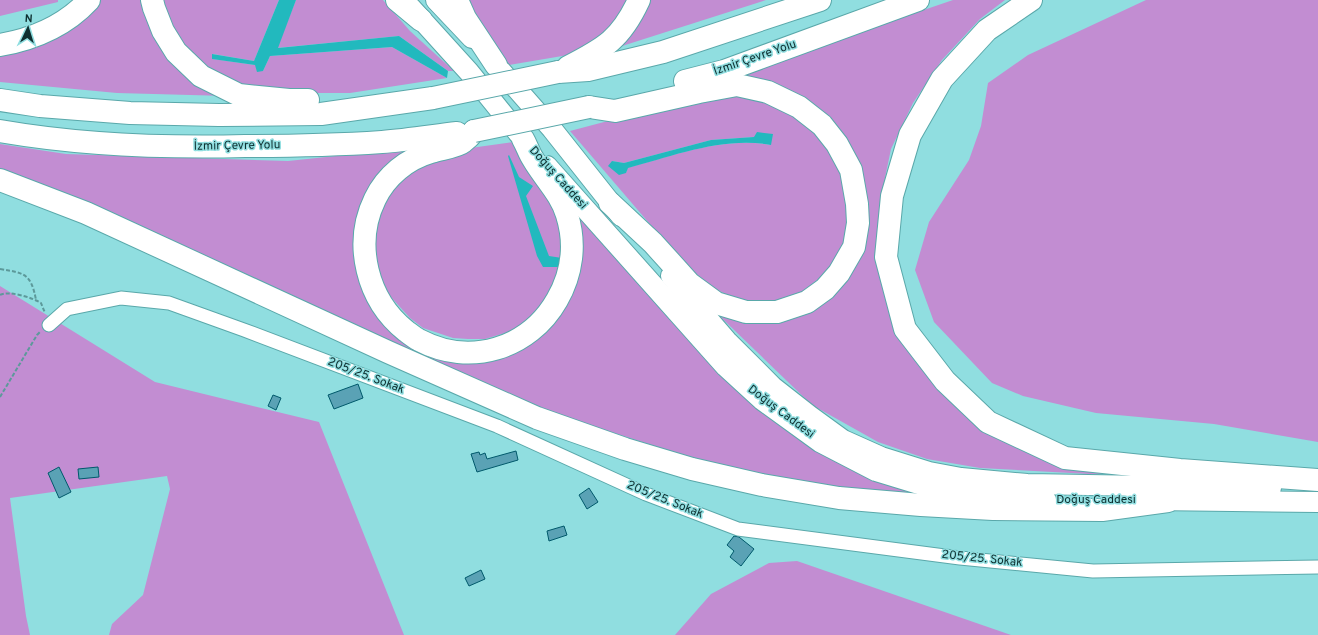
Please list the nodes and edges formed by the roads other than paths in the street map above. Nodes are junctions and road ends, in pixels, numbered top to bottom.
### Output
1 (89, 0) edge
2 (152, 0) edge
3 (397, 0) edge
4 (405, 0) edge
5 (436, 0) edge
6 (457, 0) edge
7 (639, 0) edge
8 (820, 0) edge
9 (918, 0) edge
10 (1031, 0) edge
11 (421, 20) junction
12 (0, 45) edge
13 (496, 65) junction
14 (558, 72) junction
15 (434, 98) junction
16 (0, 100) edge
17 (589, 107) junction
18 (0, 131) edge
19 (474, 131) junction
20 (524, 139) junction
21 (0, 180) edge
22 (610, 203) junction
23 (49, 325) road end
24 (1318, 480) edge
25 (1318, 488) edge
26 (1168, 500) junction
27 (1318, 502) edge
28 (1318, 567) edge

1 - 12 highway
2 - 15 highway
3 - 11 highway
4 - 11 main road, Doğuş Caddesi
5 - 13 main road, Doğuş Caddesi
6 - 13 highway
7 - 14 highway
8 - 14 highway
9 - 17 highway, İzmir Çevre Yolu
10 - 24 highway
11 - 20 main road, Doğuş Caddesi
13 - 22 main road, Doğuş Caddesi
14 - 15 highway, bridge
15 - 16 highway
17 - 19 highway, İzmir Çevre Yolu, bridge
17 - 22 highway
18 - 19 highway, İzmir Çevre Yolu
19 - 20 highway
20 - 26 main road, Doğuş Caddesi
21 - 26 highway
22 - 25 main road, Doğuş Caddesi
23 - 28 street, 205/25. Sokak
26 - 27 main road, Doğuş Caddesi

